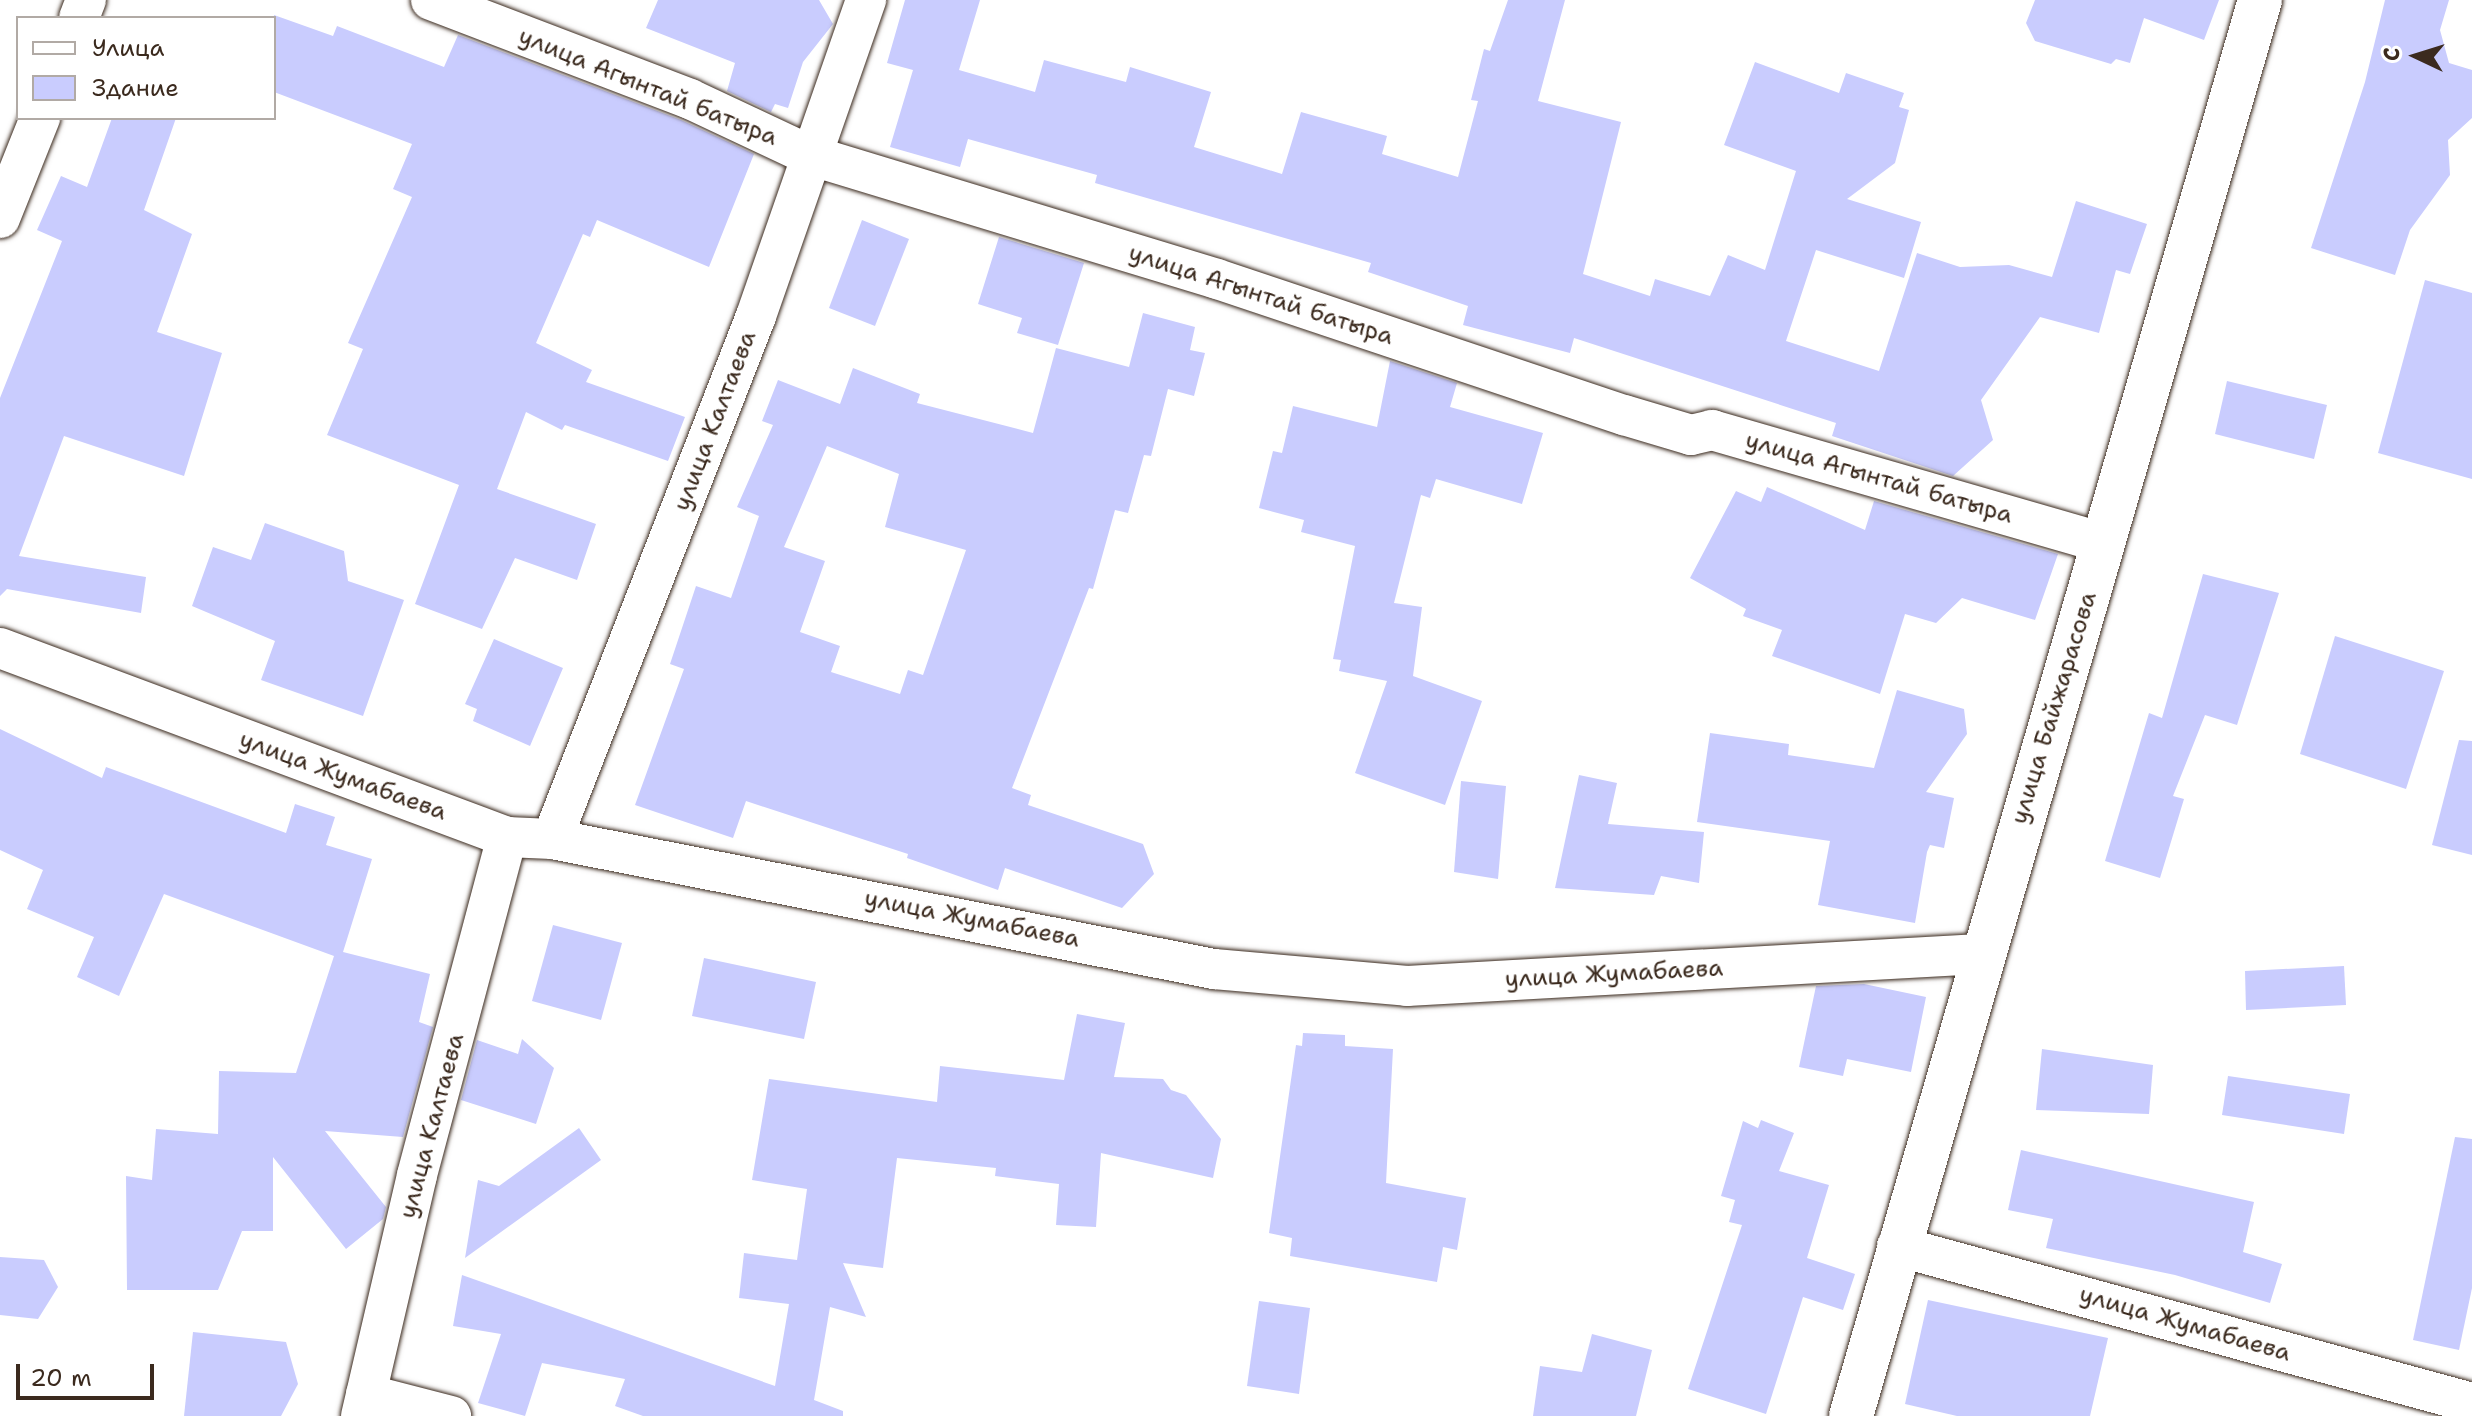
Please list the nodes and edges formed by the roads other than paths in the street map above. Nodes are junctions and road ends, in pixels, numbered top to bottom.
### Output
1 (431, 0) edge
2 (866, 0) edge
3 (2260, 0) edge
4 (39, 120) edge
5 (809, 155) junction
6 (0, 218) edge
7 (2104, 543) junction
8 (0, 648) edge
9 (507, 837) junction
10 (552, 839) junction
11 (1980, 954) junction
12 (1897, 1246) junction
13 (2472, 1403) edge
14 (363, 1405) edge
15 (451, 1416) edge
16 (1851, 1416) edge

1 - 5 street, улица Агынтай батыра
2 - 5 street, улица Калтаева
3 - 7 street, улица Байжарасова
4 - 6 street
5 - 7 street, улица Агынтай батыра
5 - 10 street, улица Калтаева
7 - 11 street, улица Байжарасова
8 - 9 street, улица Жумабаева
9 - 10 street, улица Жумабаева
9 - 14 street, улица Калтаева
10 - 11 street, улица Жумабаева
11 - 12 street, улица Байжарасова
12 - 13 street, улица Жумабаева
12 - 16 street, улица Байжарасова
14 - 15 street

